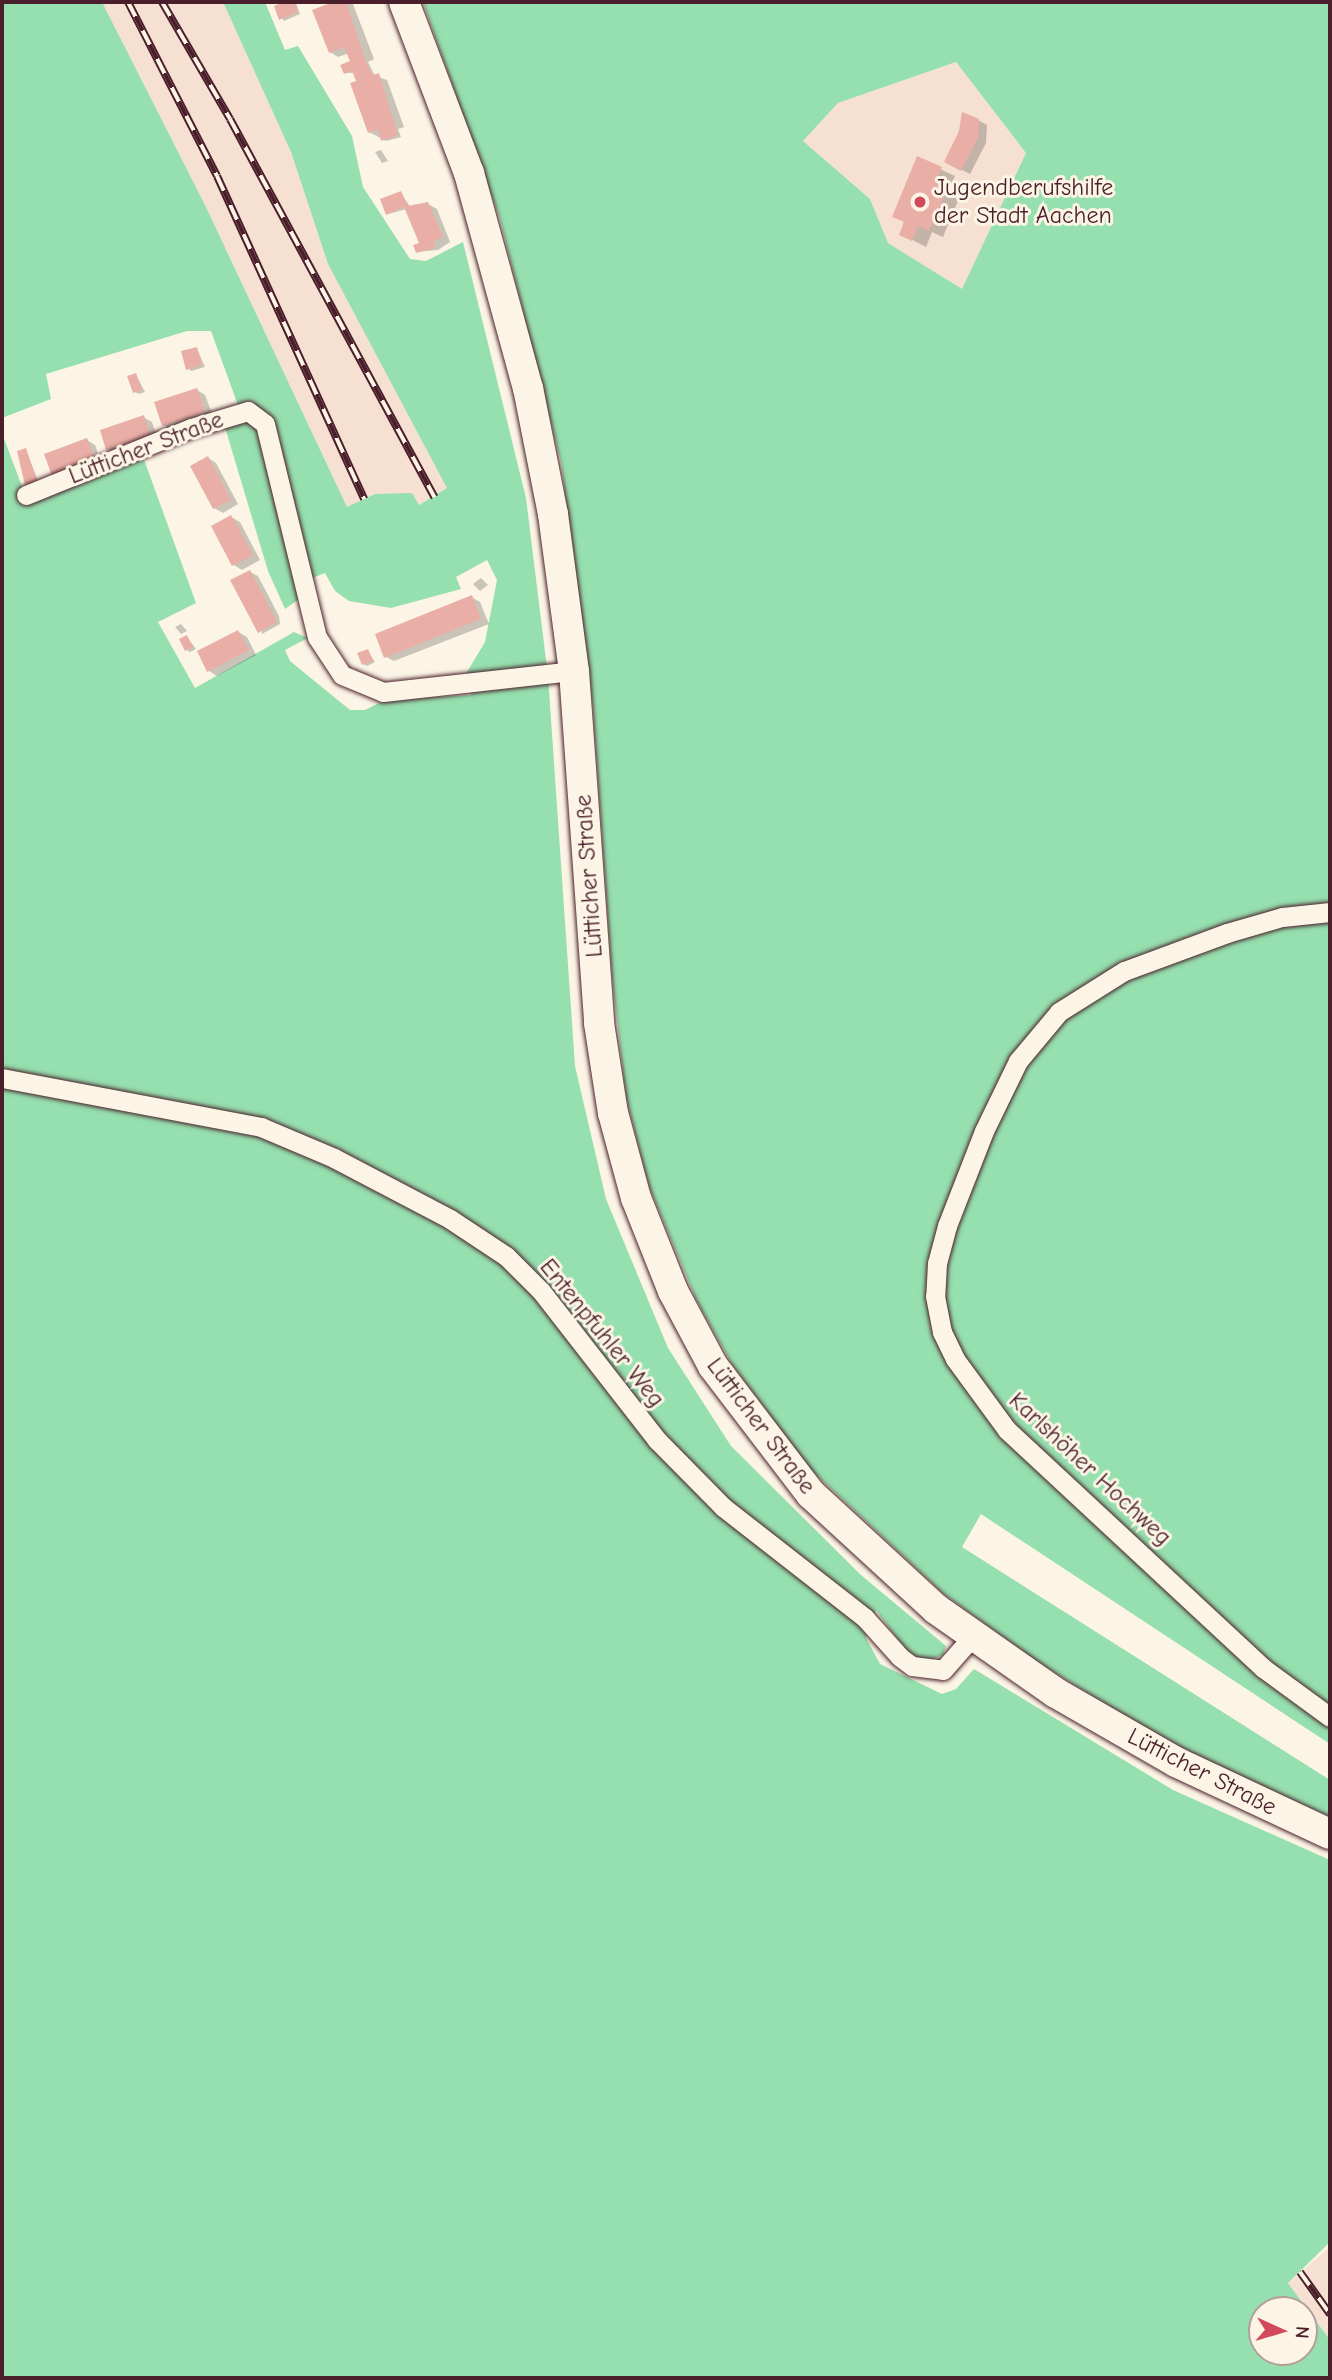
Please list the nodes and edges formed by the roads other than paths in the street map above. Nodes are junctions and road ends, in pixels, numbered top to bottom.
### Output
1 (404, 2) edge
2 (26, 495) dead end
3 (574, 671) junction
4 (1330, 912) edge
5 (2, 1078) edge
6 (973, 1636) junction
7 (1330, 1717) edge
8 (1330, 1834) edge

1 - 3 main road, Lütticher Straße
2 - 3 street, Lütticher Straße
3 - 6 main road, Lütticher Straße
4 - 7 street, Karlshöher Hochweg
5 - 6 street, Entenpfuhler Weg
6 - 8 main road, Lütticher Straße

